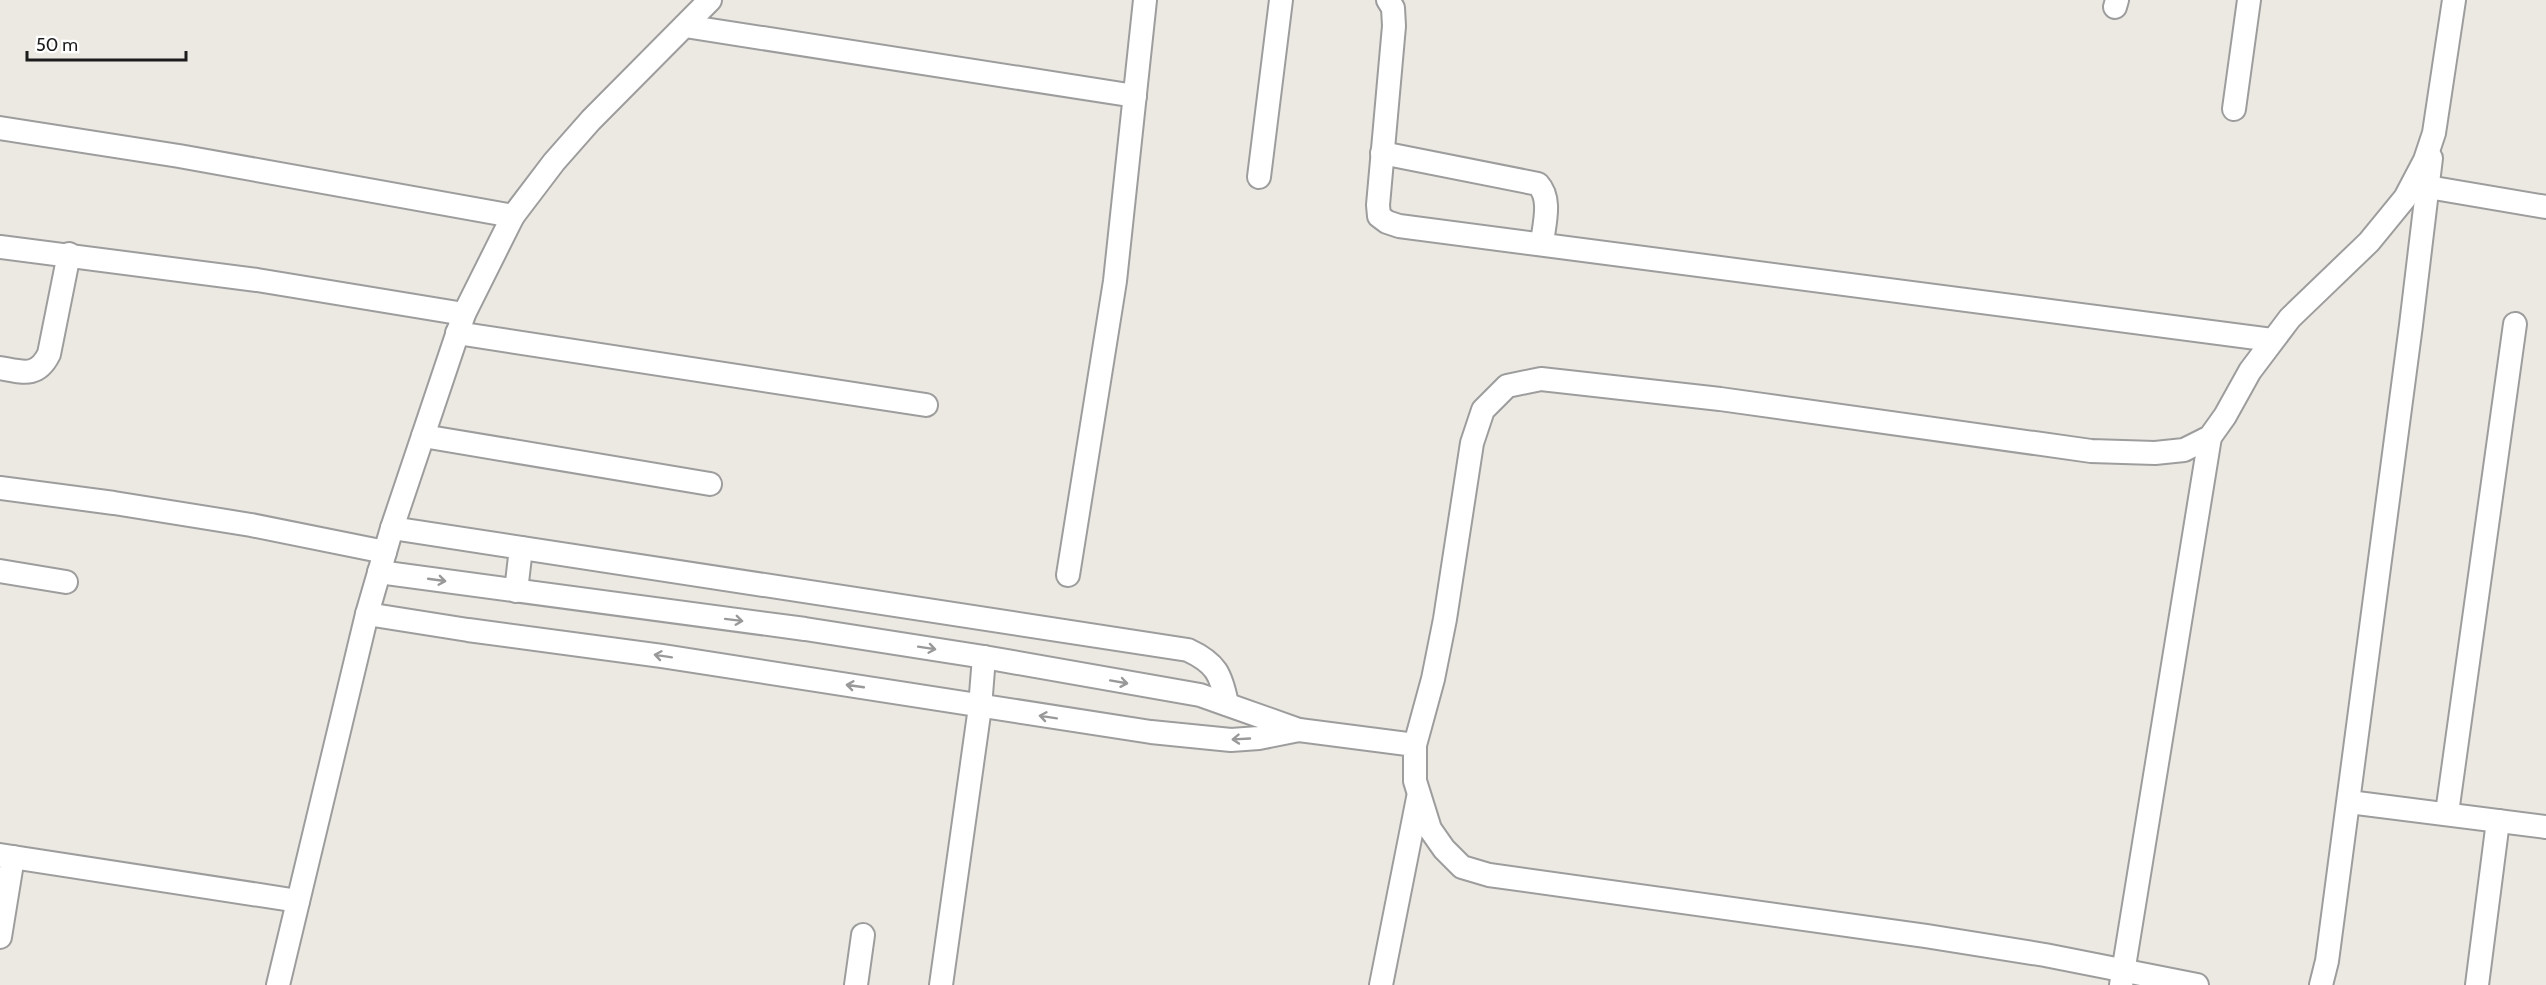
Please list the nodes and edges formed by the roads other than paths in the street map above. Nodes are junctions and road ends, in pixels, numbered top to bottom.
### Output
1 (710, 0) edge
2 (1145, 0) edge
3 (1281, 0) edge
4 (1388, 0) edge
5 (2249, 0) edge
6 (2455, 3) edge
7 (685, 26) junction
8 (1135, 96) junction
9 (2234, 109) dead end
10 (0, 128) edge
11 (2434, 133) junction
12 (1382, 153) junction
13 (1259, 177) dead end
14 (2428, 187) junction
15 (2546, 207) edge
16 (513, 216) junction
17 (1542, 243) junction
18 (0, 247) edge
19 (69, 254) junction
20 (460, 323) junction
21 (2515, 324) dead end
22 (2272, 340) junction
23 (0, 369) edge
24 (926, 405) dead end
25 (423, 436) junction
26 (2210, 437) junction
27 (711, 484) dead end
28 (0, 488) edge
29 (392, 528) junction
30 (521, 548) junction
31 (382, 562) junction
32 (0, 571) edge
33 (1068, 575) dead end
34 (66, 582) dead end
35 (516, 591) junction
36 (367, 614) junction
37 (984, 657) junction
38 (1227, 704) junction
39 (980, 707) junction
40 (1299, 730) junction
41 (1415, 746) junction
42 (1418, 796) junction
43 (2349, 802) junction
44 (2447, 813) junction
45 (2498, 820) junction
46 (2546, 827) edge
47 (6, 856) edge
48 (298, 901) junction
49 (863, 934) dead end
50 (0, 937) edge
51 (2122, 978) edge
52 (278, 985) edge
53 (856, 985) edge
54 (941, 985) edge
55 (1381, 985) edge
56 (2197, 985) edge
57 (2321, 985) edge
58 (2476, 985) edge

1 - 7 street
2 - 8 street
3 - 13 street
4 - 12 street
5 - 9 street
6 - 11 street
7 - 8 street
7 - 16 street
8 - 33 street
10 - 16 street
11 - 14 street
11 - 22 street
12 - 17 street
12 - 17 street
14 - 15 street
14 - 43 street
16 - 20 street
17 - 22 street
18 - 19 street
19 - 20 street
19 - 23 street
20 - 24 street
20 - 25 street
21 - 44 street
22 - 26 street
25 - 27 street
25 - 29 street
26 - 41 street
26 - 51 street
28 - 31 street
29 - 30 street
29 - 31 street
30 - 35 street
30 - 38 street
31 -> 35 street
31 - 36 street
32 - 34 street
35 -> 37 street
39 -> 36 street
36 - 48 street
37 -> 38 street
37 - 39 street
38 - 40 street
40 -> 39 street
39 - 54 street
40 - 41 street
41 - 42 street
42 - 51 street
42 - 55 street
43 - 44 street
43 - 57 street
44 - 45 street
45 - 46 street
45 - 58 street
47 - 48 street
47 - 50 street
48 - 52 street
49 - 53 street
51 - 56 street

